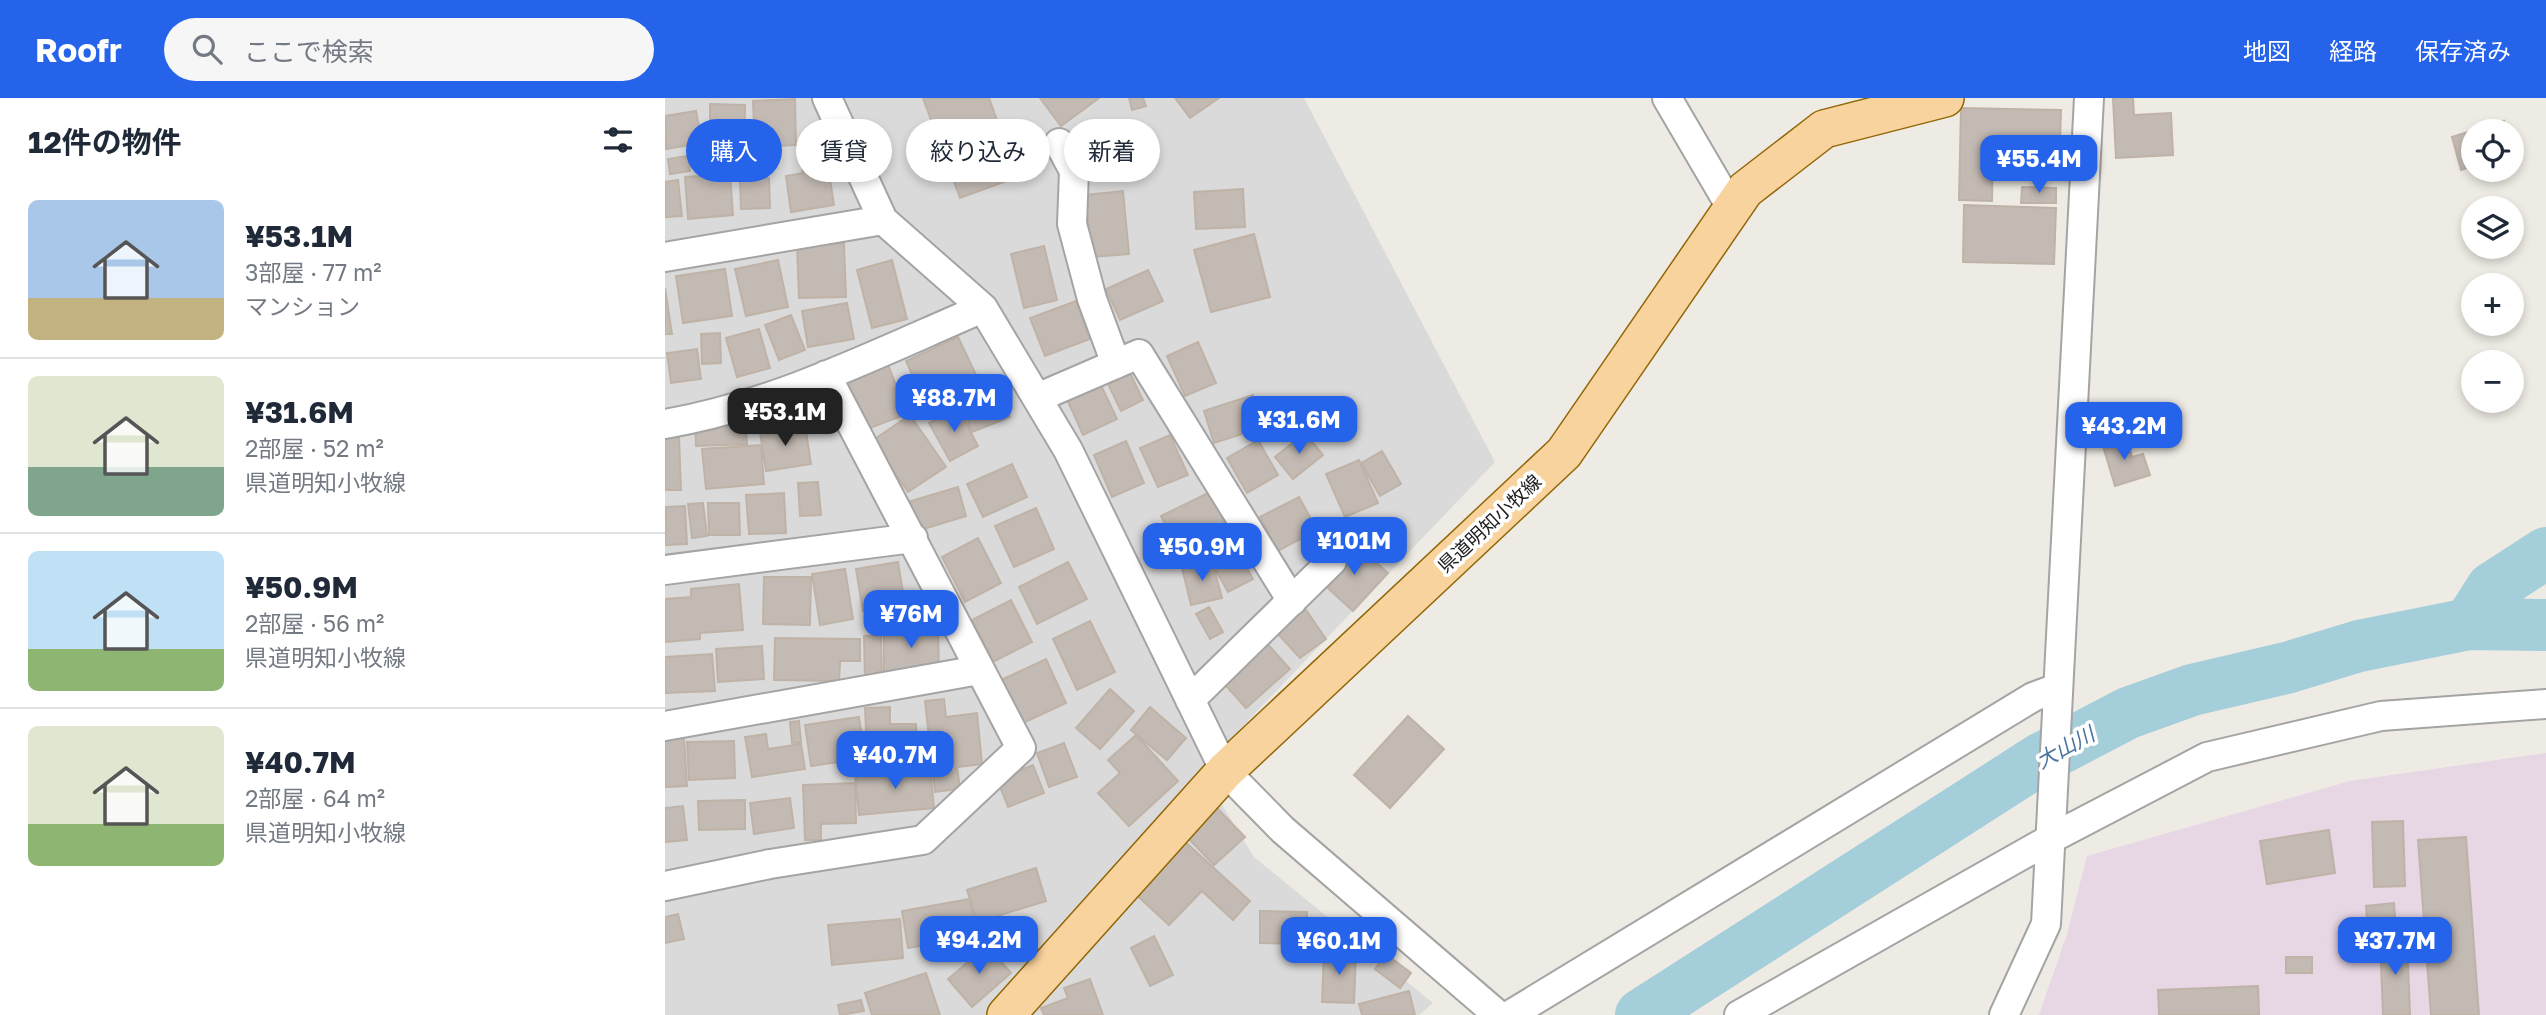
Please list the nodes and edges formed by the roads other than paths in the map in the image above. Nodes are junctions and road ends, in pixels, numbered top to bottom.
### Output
1 (828, 98) edge
2 (1667, 98) edge
3 (1945, 98) edge
4 (2089, 98) edge
5 (1059, 143) dead end
6 (1732, 209) junction
7 (883, 220) junction
8 (665, 257) edge
9 (983, 307) junction
10 (1116, 364) junction
11 (826, 375) junction
12 (1037, 398) junction
13 (665, 424) edge
14 (913, 538) junction
15 (1332, 561) dead end
16 (665, 570) edge
17 (1292, 601) junction
18 (979, 670) junction
19 (2057, 688) junction
20 (1190, 699) junction
21 (2546, 704) edge
22 (665, 726) edge
23 (1225, 771) junction
24 (2052, 838) junction
25 (665, 886) edge
26 (1006, 1015) edge
27 (1498, 1015) edge
28 (1510, 1015) edge
29 (1739, 1015) edge
30 (2004, 1015) edge

1 - 7 street
2 - 6 street
3 - 6 main road, 県道明知小牧線
4 - 19 street
5 - 10 street
6 - 23 main road, 県道明知小牧線
7 - 8 street
7 - 9 street
9 - 11 street
9 - 12 street
10 - 12 street
10 - 17 street
11 - 13 street
11 - 14 street
12 - 20 street
14 - 16 street
14 - 18 street
15 - 17 street
17 - 20 street
18 - 22 street
18 - 25 street
19 - 24 street
19 - 28 street
20 - 23 street
21 - 24 street
23 - 26 main road, 県道明知小牧線
23 - 27 street
24 - 29 street
24 - 30 street

